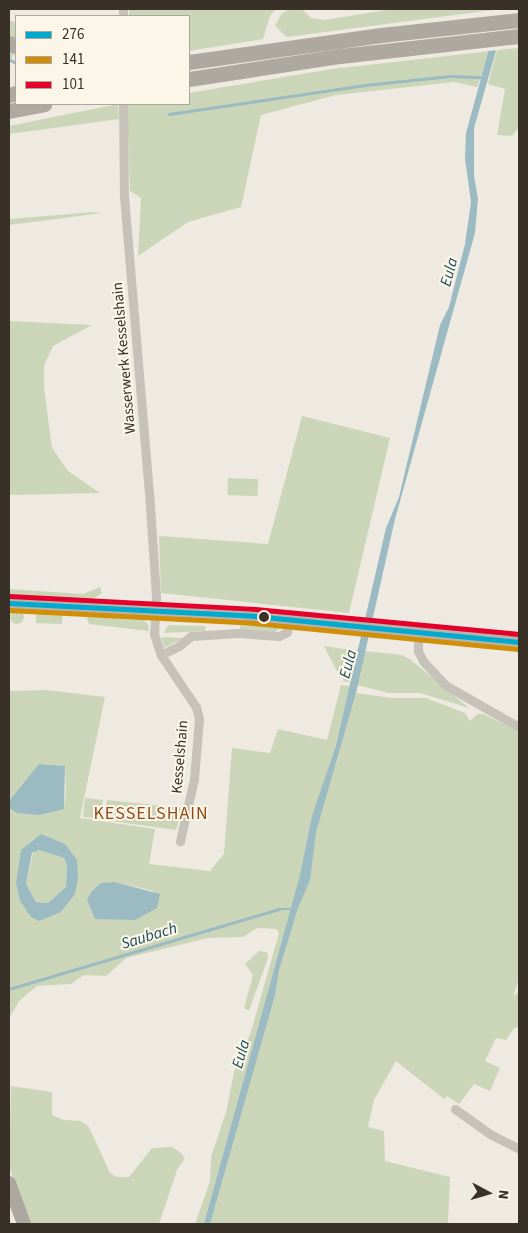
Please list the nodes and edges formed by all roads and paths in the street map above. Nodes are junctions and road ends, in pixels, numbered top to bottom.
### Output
1 (519, 20) edge
2 (519, 36) edge
3 (190, 62) edge
4 (190, 79) edge
5 (38, 105) edge
6 (123, 105) edge
7 (9, 110) edge
8 (9, 603) edge
9 (156, 610) junction
10 (290, 619) junction
11 (418, 633) junction
12 (519, 642) edge
13 (161, 654) junction
14 (519, 727) edge
15 (180, 842) dead end
16 (455, 1109) dead end
17 (519, 1149) edge
18 (9, 1183) edge
19 (24, 1224) edge

1 - 3 highway
2 - 4 highway
5 - 7 highway
6 - 9 street, Wasserwerk Kesselshain
8 - 9 main road
9 - 10 main road
9 - 13 street, Kesselshain
10 - 11 main road
10 - 13 street
11 - 12 main road
11 - 14 street
13 - 15 street, Kesselshain
16 - 17 street
18 - 19 main road

